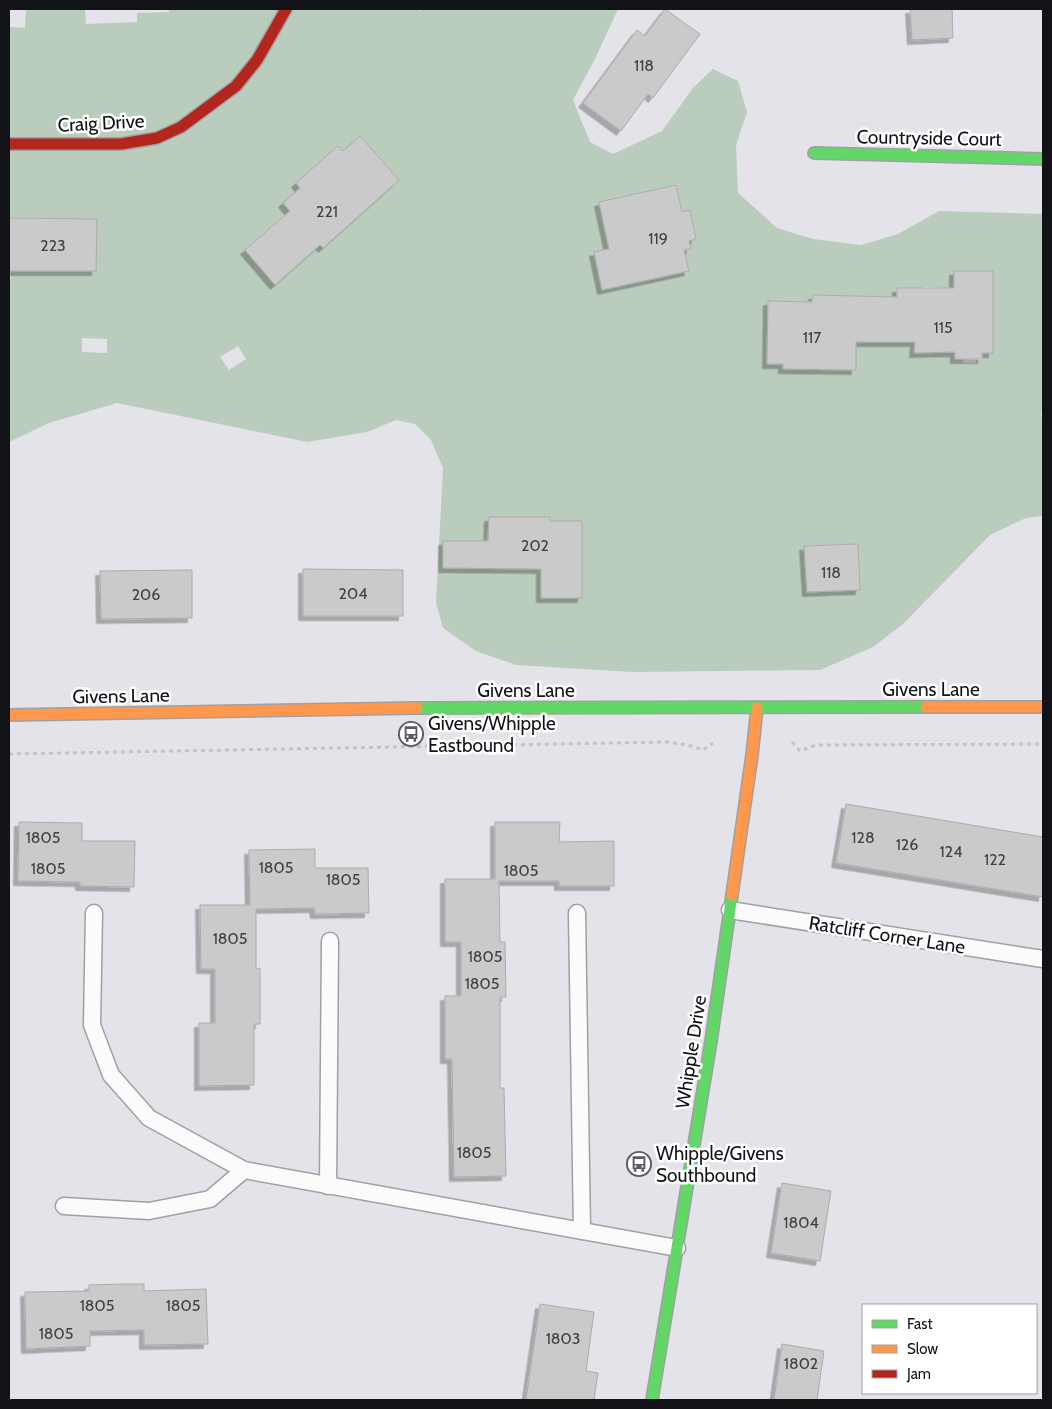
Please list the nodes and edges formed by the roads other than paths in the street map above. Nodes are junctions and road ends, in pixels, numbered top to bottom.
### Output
1 (286, 9) edge
2 (9, 144) edge
3 (814, 153) dead end
4 (1043, 159) edge
5 (1043, 707) edge
6 (756, 708) junction
7 (9, 715) edge
8 (730, 910) junction
9 (94, 912) dead end
10 (577, 913) dead end
11 (330, 941) dead end
12 (1043, 959) edge
13 (244, 1170) junction
14 (328, 1186) junction
15 (64, 1206) dead end
16 (582, 1231) junction
17 (677, 1248) junction
18 (652, 1400) edge

1 - 2 street, Craig Drive
3 - 4 street, Countryside Court
5 - 6 street, Givens Lane
6 - 7 street, Givens Lane
6 - 8 street, Whipple Drive
8 - 12 lane, Ratcliff Corner Lane
8 - 17 street, Whipple Drive
9 - 13 lane
10 - 16 lane
11 - 14 lane
13 - 14 lane
13 - 15 lane
14 - 16 lane
16 - 17 lane
17 - 18 street, Whipple Drive

